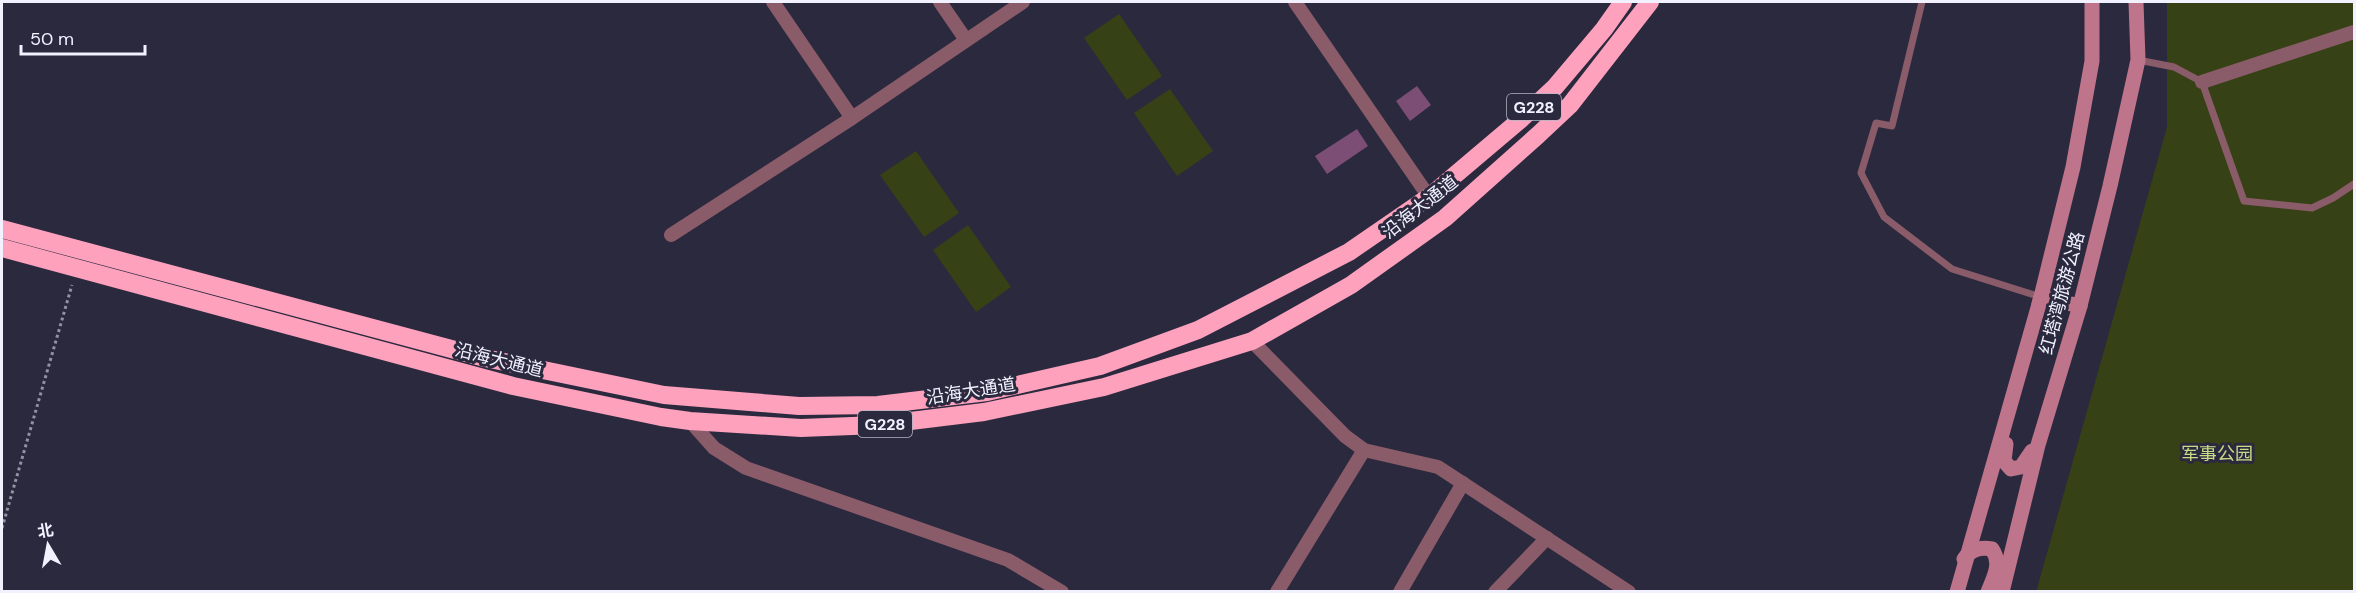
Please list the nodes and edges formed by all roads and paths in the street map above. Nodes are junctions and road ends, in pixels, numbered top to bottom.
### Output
1 (773, 2) edge
2 (940, 2) edge
3 (1023, 2) edge
4 (1295, 2) edge
5 (1623, 2) edge
6 (1650, 2) edge
7 (1922, 2) edge
8 (2092, 2) edge
9 (2136, 2) edge
10 (2355, 32) edge
11 (966, 40) junction
12 (2138, 60) junction
13 (2202, 82) junction
14 (852, 118) junction
15 (2355, 184) edge
16 (1429, 197) junction
17 (1444, 218) junction
18 (2, 229) edge
19 (671, 235) dead end
20 (2, 248) edge
21 (77, 266) junction
22 (2041, 297) junction
23 (2080, 306) junction
24 (1252, 341) junction
25 (1149, 348) junction
26 (1156, 371) junction
27 (690, 422) junction
28 (2037, 445) junction
29 (1364, 450) junction
30 (1463, 483) junction
31 (2, 528) edge
32 (1547, 538) junction
33 (1969, 552) junction
34 (1062, 591) edge
35 (1277, 591) edge
36 (1400, 591) edge
37 (1495, 591) edge
38 (1629, 591) edge
39 (1947, 591) edge
40 (1957, 591) edge
41 (1988, 591) edge
42 (2002, 591) edge

1 - 14 street
2 - 11 street
3 - 11 street
4 - 16 street
5 - 16 highway, 沿海大通道 / G228
6 - 17 highway, 沿海大通道 / G228
7 - 22 lane
8 - 22 main road
9 - 12 main road, 红塔湾旅游公路
10 - 13 street
11 - 14 street
12 - 13 lane
12 - 23 main road, 红塔湾旅游公路
13 - 15 lane
14 - 19 street
16 - 17 highway
16 - 25 highway, 沿海大通道 / G228
17 - 24 highway, 沿海大通道 / G228
18 - 25 highway, 沿海大通道 / G228
20 - 21 highway, 沿海大通道 / G228
21 - 27 highway, 沿海大通道 / G228
21 - 31 path
22 - 23 main road
22 - 28 main road
22 - 33 main road
23 - 28 main road, 红塔湾旅游公路
24 - 26 highway, 沿海大通道 / G228
24 - 29 street
25 - 26 highway
26 - 27 highway, 沿海大通道 / G228
27 - 34 street
28 - 42 main road, 红塔湾旅游公路
29 - 30 street
29 - 35 street
30 - 32 street
30 - 36 street
32 - 37 street
32 - 38 street
33 - 39 main road
33 - 40 main road
33 - 41 main road

